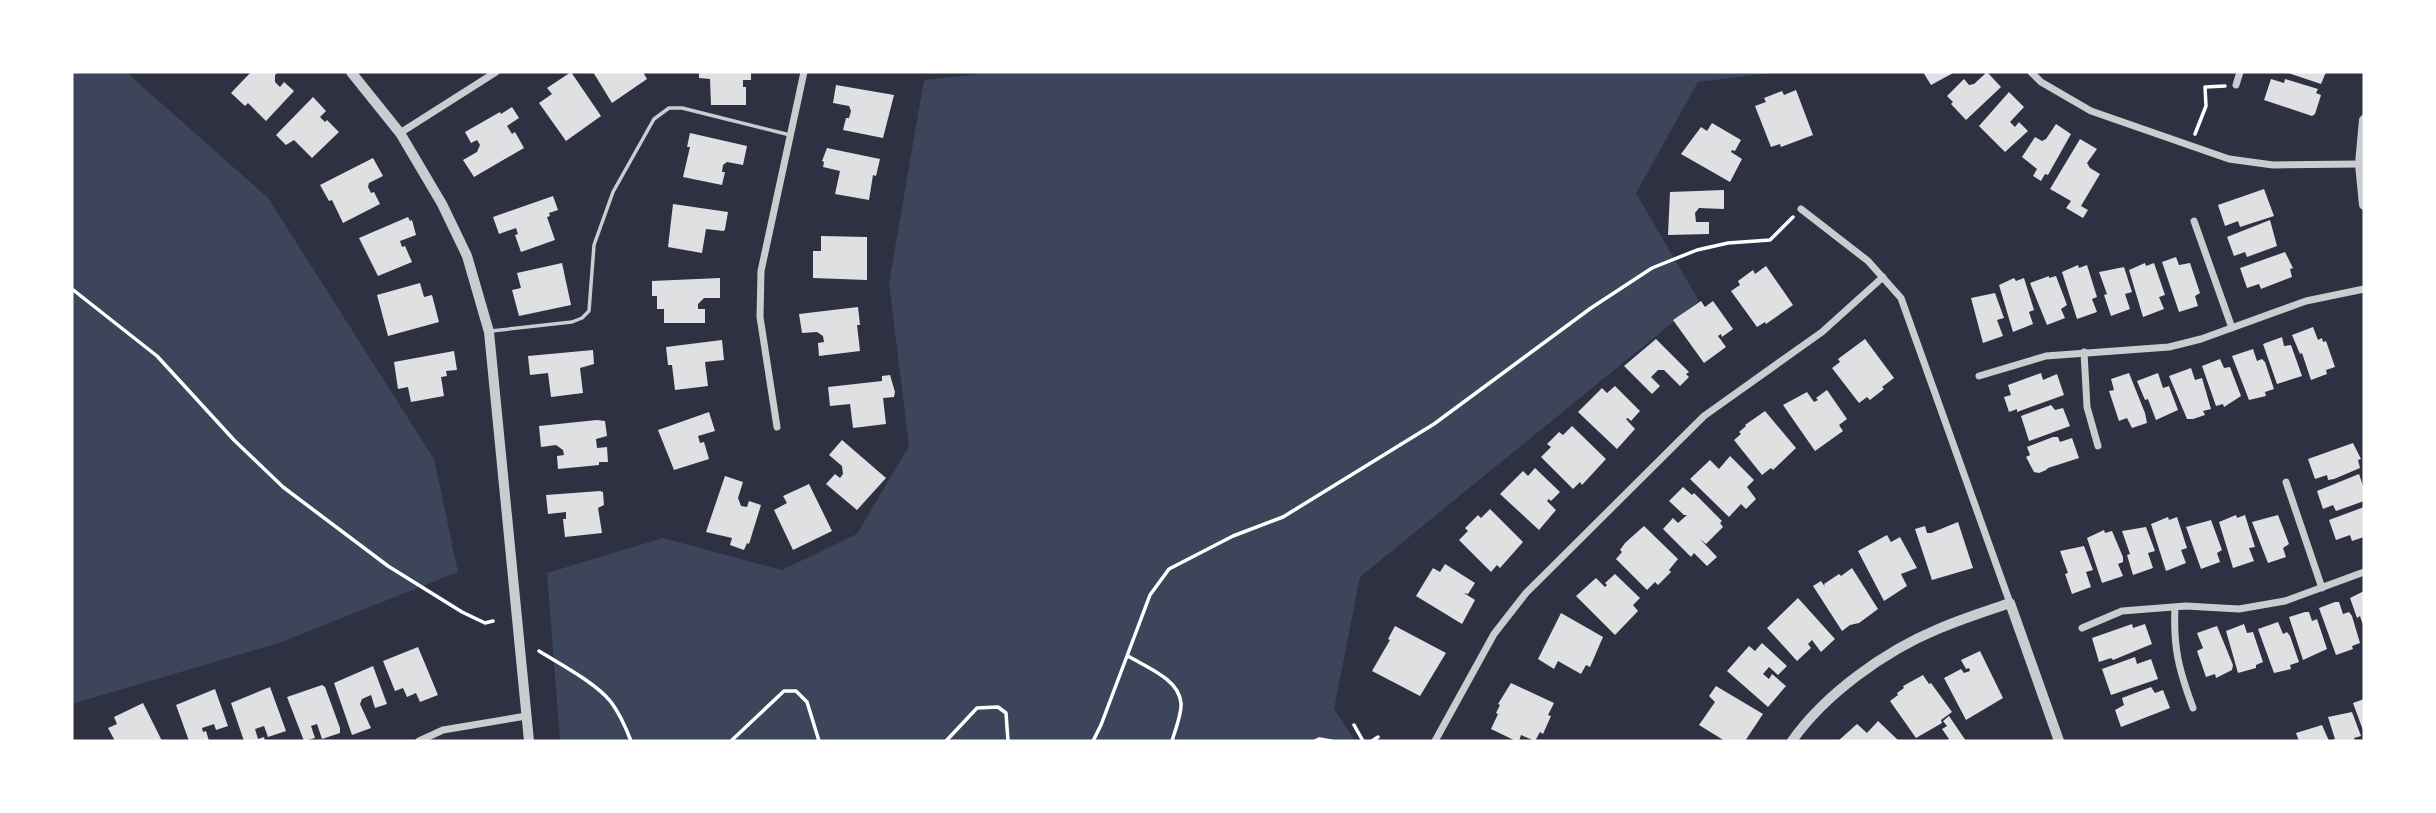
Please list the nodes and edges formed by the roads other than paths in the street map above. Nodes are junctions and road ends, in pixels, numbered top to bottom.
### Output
1 (351, 72) edge
2 (496, 72) edge
3 (804, 72) edge
4 (2031, 72) edge
5 (2240, 72) edge
6 (2236, 85) road end
7 (2364, 120) edge
8 (400, 133) junction
9 (791, 135) junction
10 (2360, 164) junction
11 (2364, 205) edge
12 (1801, 209) road end
13 (2194, 221) dead end
14 (1883, 277) junction
15 (2364, 289) edge
16 (2232, 328) junction
17 (489, 332) junction
18 (2084, 352) junction
19 (1979, 376) dead end
20 (777, 427) dead end
21 (2098, 446) dead end
22 (2286, 482) dead end
23 (2364, 572) edge
24 (2322, 588) junction
25 (2010, 603) junction
26 (2175, 607) junction
27 (2082, 628) dead end
28 (2193, 708) dead end
29 (526, 716) junction
30 (419, 741) edge
31 (529, 741) edge
32 (1434, 741) edge
33 (1792, 741) edge
34 (2059, 741) edge

1 - 8 street
2 - 8 street
3 - 9 street
4 - 10 street
5 - 6 street
7 - 10 street
8 - 17 street
9 - 17 lane
9 - 20 street
10 - 11 street
12 - 14 street
13 - 16 street
14 - 25 street
14 - 32 street
15 - 16 street
16 - 18 street
17 - 29 street
18 - 19 street
18 - 21 street
22 - 24 street
23 - 24 street
24 - 26 street
25 - 33 street
25 - 34 street
26 - 27 street
26 - 28 street
29 - 30 street
29 - 31 street

